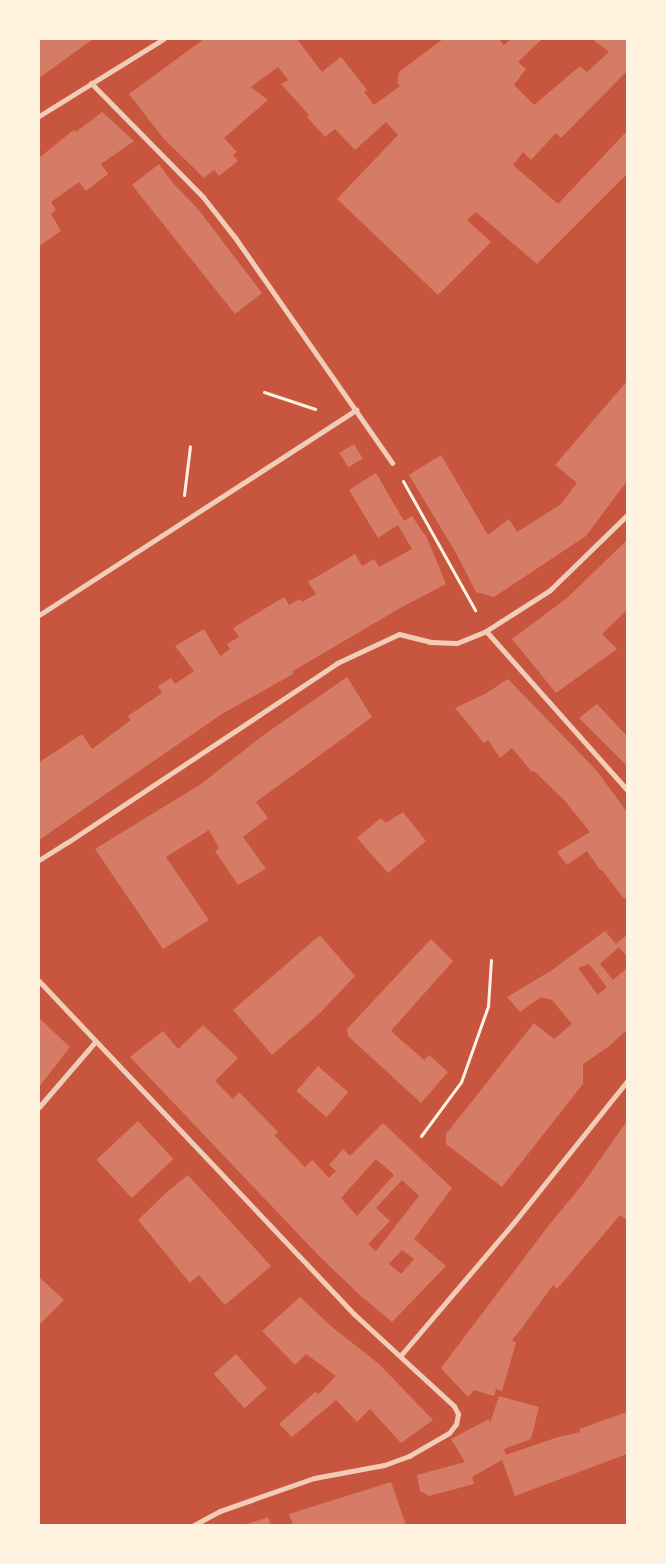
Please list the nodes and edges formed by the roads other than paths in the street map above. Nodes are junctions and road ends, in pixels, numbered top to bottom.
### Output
1 (163, 39) edge
2 (90, 83) junction
3 (39, 116) edge
4 (356, 410) junction
5 (392, 463) road end
6 (627, 515) edge
7 (39, 614) edge
8 (486, 631) junction
9 (627, 790) edge
10 (39, 860) edge
11 (39, 981) edge
12 (95, 1042) junction
13 (627, 1081) edge
14 (39, 1107) edge
15 (401, 1355) junction
16 (194, 1525) edge

1 - 2 street
2 - 3 street
2 - 4 street
4 - 5 street
4 - 7 street
6 - 8 street
8 - 9 street
8 - 10 street
11 - 12 street
12 - 14 street
12 - 15 street
13 - 15 street
15 - 16 street

